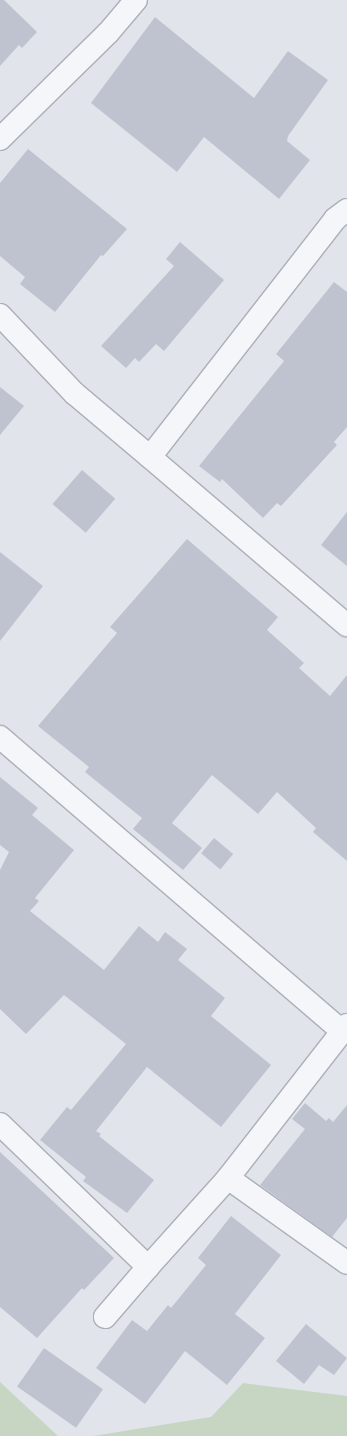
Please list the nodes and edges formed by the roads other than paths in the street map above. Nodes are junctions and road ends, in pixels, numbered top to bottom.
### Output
1 (136, 0) edge
2 (0, 139) edge
3 (347, 210) edge
4 (0, 315) edge
5 (150, 457) junction
6 (347, 625) edge
7 (0, 737) edge
8 (344, 1028) edge
9 (0, 1124) edge
10 (228, 1178) junction
11 (347, 1263) edge
12 (148, 1267) junction
13 (105, 1317) dead end

1 - 2 street
3 - 5 street
4 - 5 street
5 - 6 street
7 - 8 street
8 - 10 street
9 - 12 street
10 - 11 street
10 - 12 street
12 - 13 street

